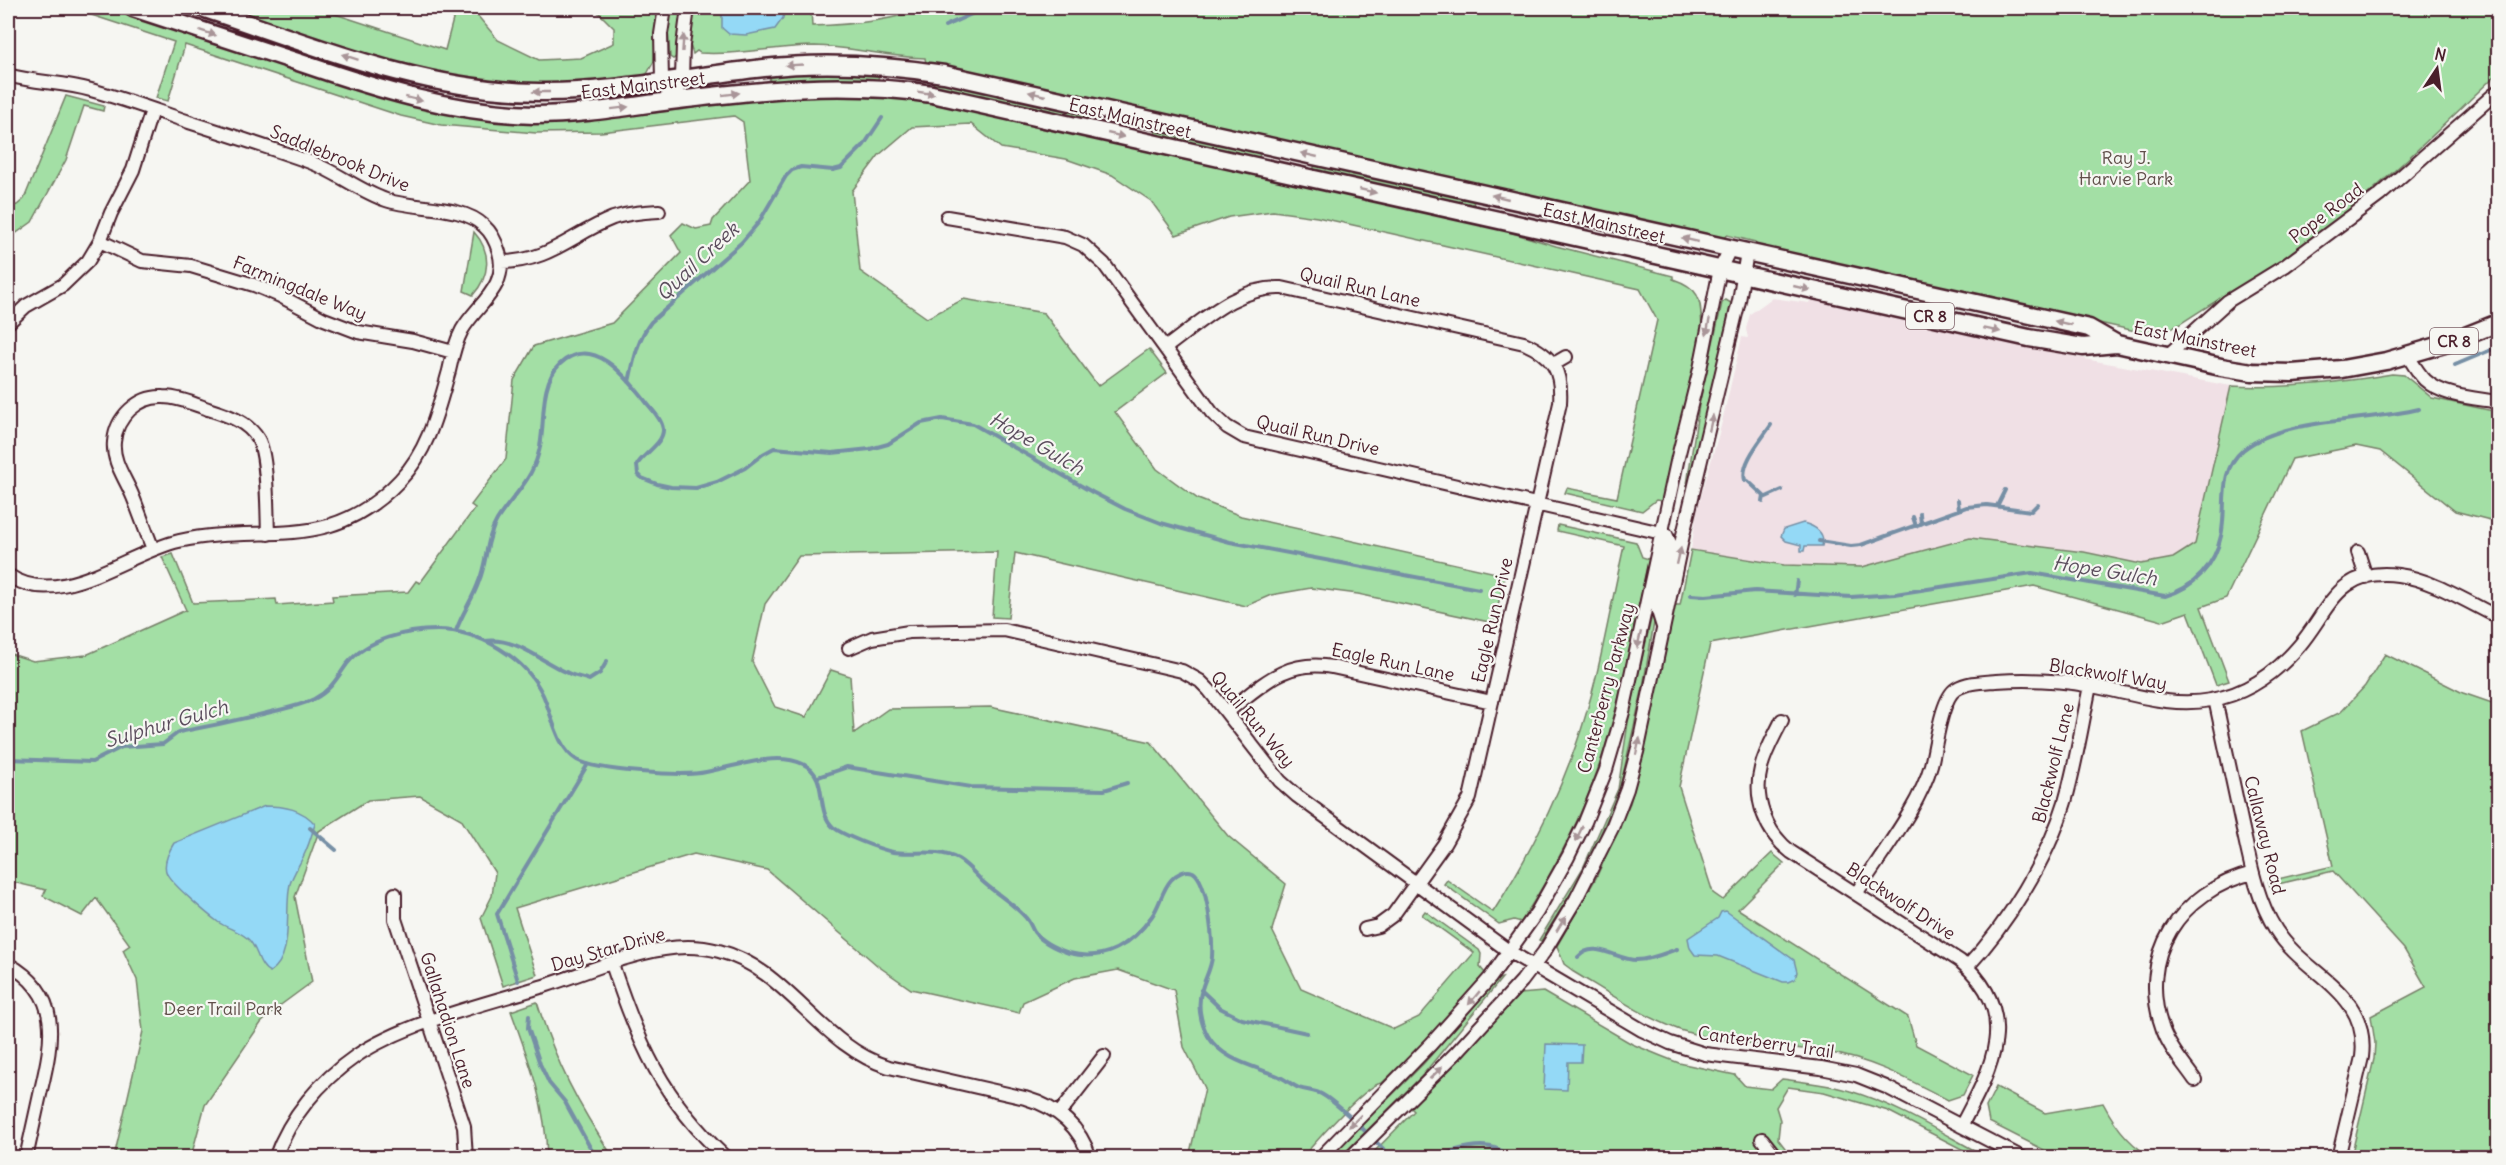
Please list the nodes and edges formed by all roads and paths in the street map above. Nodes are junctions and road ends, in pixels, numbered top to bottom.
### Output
1 (133, 8) edge
2 (202, 8) edge
3 (665, 8) edge
4 (688, 8) edge
5 (8, 75) edge
6 (682, 78) junction
7 (662, 80) junction
8 (2499, 91) edge
9 (673, 101) junction
10 (153, 110) junction
11 (659, 210) dead end
12 (947, 217) dead end
13 (100, 241) junction
14 (1730, 249) junction
15 (1747, 252) junction
16 (501, 262) junction
17 (1720, 269) junction
18 (1745, 275) junction
19 (2499, 322) edge
20 (8, 323) edge
21 (2117, 344) junction
22 (1165, 348) junction
23 (453, 352) junction
24 (2168, 355) junction
25 (2408, 356) junction
26 (1566, 357) dead end
27 (1554, 364) junction
28 (2499, 402) edge
29 (1538, 503) junction
30 (1662, 531) junction
31 (268, 534) junction
32 (153, 549) junction
33 (2358, 552) dead end
34 (8, 574) edge
35 (2366, 577) junction
36 (2499, 617) edge
37 (1663, 627) junction
38 (849, 648) dead end
39 (2090, 686) junction
40 (2215, 699) junction
41 (1492, 702) junction
42 (1227, 712) junction
43 (1782, 720) dead end
44 (2253, 873) junction
45 (1416, 884) junction
46 (395, 894) dead end
47 (1856, 894) junction
48 (1365, 929) dead end
49 (1510, 952) junction
50 (8, 964) edge
51 (612, 964) junction
52 (1533, 966) junction
53 (1967, 967) junction
54 (429, 1022) junction
55 (1104, 1056) dead end
56 (2195, 1080) dead end
57 (1059, 1114) junction
58 (1962, 1126) junction
59 (1762, 1139) dead end
60 (1351, 1157) edge
61 (26, 1158) edge
62 (275, 1158) edge
63 (466, 1158) edge
64 (726, 1158) edge
65 (1090, 1158) edge
66 (1320, 1158) edge
67 (1777, 1158) edge
68 (2023, 1158) edge
69 (2338, 1158) edge

1 -> 9 main road, East Mainstreet
7 -> 2 main road, East Mainstreet
3 - 7 street
6 -> 4 street
5 - 10 street, Saddlebrook Drive
6 - 7 main road, East Mainstreet
6 - 9 street
14 -> 6 main road, East Mainstreet
7 - 9 street
8 - 24 street, Pope Road
9 -> 17 main road, East Mainstreet
10 - 13 street
10 - 16 street, Saddlebrook Drive
11 - 16 street
12 - 22 street, Quail Run Drive
13 - 20 street
13 - 23 street, Farmingdale Way
14 - 15 main road, East Mainstreet
14 - 17 street, Canterberry Parkway
15 - 18 street
21 -> 15 main road, East Mainstreet / CR 8
16 - 23 street
17 - 18 main road, East Mainstreet
17 -> 30 street, Canterberry Parkway
18 -> 21 main road, East Mainstreet / CR 8
37 -> 18 street
19 - 25 main road, CR 8
21 - 24 main road, East Mainstreet / CR 8
22 - 27 street, Quail Run Lane
22 - 29 street, Quail Run Drive
23 - 31 street
24 - 25 main road, East Mainstreet / CR 8
25 - 28 street
26 - 27 street
27 - 29 street, Eagle Run Drive
29 - 30 street, Quail Run Drive
29 - 41 street, Eagle Run Drive
30 - 37 street
30 -> 49 street, Canterberry Parkway
31 - 32 street
31 - 32 street
32 - 34 street
33 - 35 street
35 - 36 street, Blackwolf Way
35 - 40 street, Blackwolf Way
52 -> 37 street
38 - 42 street, Quail Run Way
39 - 40 street, Blackwolf Way
39 - 47 street, Blackwolf Way
39 - 53 street, Blackwolf Lane
40 - 44 street, Callaway Road
41 - 42 street, Eagle Run Lane
41 - 45 street, Eagle Run Drive
42 - 45 street, Quail Run Way
43 - 47 street, Blackwolf Drive
44 - 56 street
44 - 69 street, Callaway Road
45 - 48 street, Eagle Run Drive
45 - 49 street, Quail Run Way
46 - 54 street, Gallahadion Lane
47 - 53 street, Blackwolf Drive
49 - 52 street, Canterberry Trail
49 -> 66 street, Canterberry Parkway
50 - 61 street
51 - 54 street, Day Star Drive
51 - 57 street, Day Star Drive
51 - 64 street
52 - 58 street, Canterberry Trail
60 -> 52 street
53 - 58 street, Blackwolf Drive
54 - 62 street, Day Star Drive
54 - 63 street, Gallahadion Lane
55 - 57 street
57 - 65 street, Day Star Drive
58 - 68 street, Canterberry Trail
59 - 67 street

